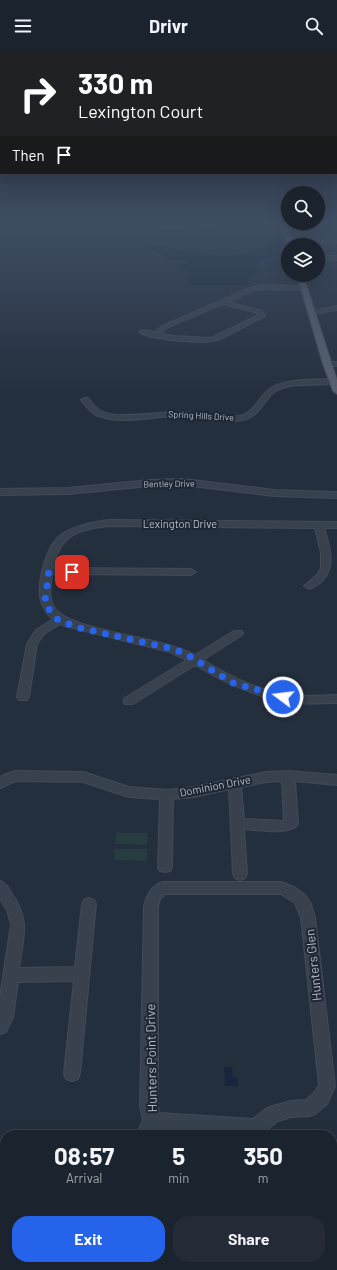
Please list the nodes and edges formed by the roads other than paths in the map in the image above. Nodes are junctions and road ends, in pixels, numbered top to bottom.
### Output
1 (302, 282) edge
2 (304, 288) junction
3 (222, 302) junction
4 (337, 308) edge
5 (312, 312) junction
6 (142, 332) dead end
7 (156, 335) junction
8 (327, 364) junction
9 (337, 364) edge
10 (334, 381) junction
11 (337, 391) edge
12 (85, 400) dead end
13 (0, 492) edge
14 (337, 495) edge
15 (319, 525) junction
16 (337, 525) edge
17 (49, 571) junction
18 (191, 572) dead end
19 (309, 586) dead end
20 (58, 620) junction
21 (238, 633) dead end
22 (194, 660) junction
23 (23, 697) dead end
24 (337, 699) edge
25 (129, 702) dead end
26 (288, 776) junction
27 (337, 780) edge
28 (0, 783) edge
29 (233, 783) junction
30 (167, 795) junction
31 (238, 824) junction
32 (165, 867) dead end
33 (240, 874) dead end
34 (0, 887) edge
35 (157, 892) joint
36 (89, 904) dead end
37 (82, 974) junction
38 (6, 984) edge
39 (0, 1027) edge
40 (72, 1073) dead end
41 (149, 1128) edge
42 (217, 1130) edge
43 (252, 1130) edge

1 - 2 main road
2 - 3 street
2 - 5 main road
3 - 7 street
3 - 7 street
4 - 5 street
5 - 8 main road
6 - 7 street
8 - 9 street
8 - 10 main road
10 - 11 main road
10 - 12 street, Spring Hills Drive
13 - 14 street, Bentley Drive
15 - 16 street, Lexington Drive
15 - 17 street, Lexington Drive
15 - 19 street
17 - 18 street
17 - 20 street, Lexington Drive
20 - 22 street
20 - 23 street
21 - 22 street
22 - 24 street
22 - 25 street
26 - 27 street, Dominion Drive
26 - 29 street, Dominion Drive
26 - 31 street
28 - 30 street, Dominion Drive
29 - 30 street, Dominion Drive
29 - 31 street
30 - 32 street
31 - 33 street
34 - 38 street
35 - 41 street, Hunters Point Drive
35 - 43 street, Hunters Glen
36 - 37 street
37 - 38 street
37 - 40 street
38 - 39 street
41 - 42 street, Hunters Point Drive

